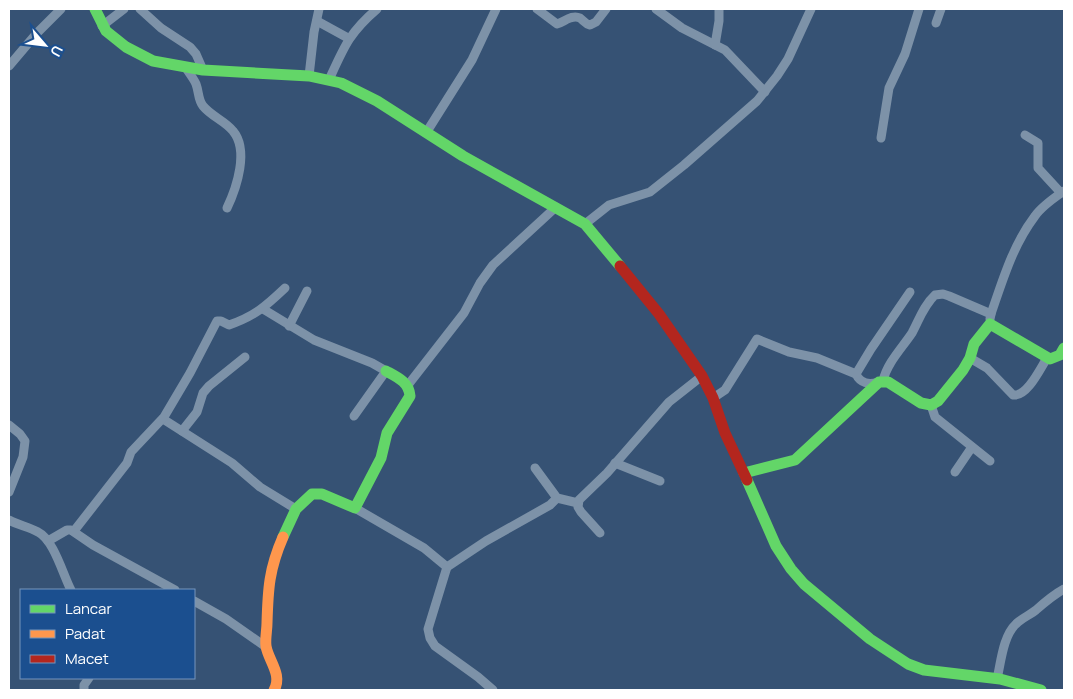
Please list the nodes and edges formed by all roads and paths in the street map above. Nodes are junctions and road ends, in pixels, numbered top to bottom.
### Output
1 (61, 9) edge
2 (95, 9) edge
3 (124, 9) edge
4 (140, 9) edge
5 (319, 9) edge
6 (377, 9) edge
7 (496, 9) edge
8 (537, 9) edge
9 (606, 9) edge
10 (656, 9) edge
11 (719, 9) edge
12 (811, 9) edge
13 (919, 9) edge
14 (940, 9) edge
15 (316, 21) junction
16 (936, 24) dead end
17 (102, 26) junction
18 (348, 38) junction
19 (716, 45) junction
20 (9, 66) edge
21 (186, 68) junction
22 (203, 70) junction
23 (309, 76) junction
24 (329, 80) junction
25 (765, 92) junction
26 (426, 133) junction
27 (1025, 135) dead end
28 (881, 138) dead end
29 (1063, 192) edge
30 (556, 207) junction
31 (227, 208) dead end
32 (584, 224) junction
33 (285, 288) dead end
34 (307, 291) dead end
35 (910, 292) dead end
36 (263, 309) junction
37 (990, 319) junction
38 (289, 326) junction
39 (1064, 348) edge
40 (245, 357) dead end
41 (970, 358) junction
42 (1048, 358) junction
43 (386, 371) junction
44 (856, 374) junction
45 (702, 376) junction
46 (881, 381) junction
47 (408, 385) junction
48 (713, 398) junction
49 (931, 405) junction
50 (354, 416) dead end
51 (162, 419) junction
52 (9, 425) edge
53 (182, 431) junction
54 (972, 447) junction
55 (990, 461) dead end
56 (616, 463) junction
57 (535, 468) dead end
58 (955, 472) dead end
59 (744, 473) junction
60 (660, 481) dead end
61 (9, 492) edge
62 (557, 498) junction
63 (578, 503) junction
64 (355, 508) junction
65 (296, 509) junction
66 (9, 520) edge
67 (74, 531) junction
68 (600, 533) dead end
69 (48, 541) junction
70 (447, 567) junction
71 (71, 589) edge
72 (173, 589) edge
73 (1064, 589) edge
74 (195, 601) edge
75 (266, 647) junction
76 (997, 679) junction
77 (274, 690) edge
78 (493, 690) edge
79 (1042, 690) edge

1 - 20 street
2 - 17 street
3 - 17 street
4 - 22 street
5 - 15 street
6 - 18 street
7 - 26 street
8 - 9 street
10 - 19 street
11 - 19 street
12 - 25 street
13 - 28 street
14 - 16 street
15 - 18 street
15 - 23 street
17 - 21 street
18 - 24 street
19 - 25 street
21 - 22 street
21 - 31 street
22 - 23 street
23 - 24 street
24 - 26 street
25 - 32 street
26 - 30 street
27 - 29 street
29 - 37 street
30 - 32 street
30 - 47 street
32 - 45 street
33 - 36 street
34 - 38 street
35 - 44 street
36 - 38 street
36 - 51 street
37 - 41 street
37 - 42 street
37 - 46 street
38 - 43 street
39 - 42 street
40 - 53 street
41 - 42 street
41 - 49 street
43 - 47 street
43 - 50 street
44 - 46 street
44 - 48 street
45 - 48 street
45 - 56 street
46 - 49 street
46 - 59 street
47 - 64 street
48 - 59 street
49 - 54 street
51 - 53 street
51 - 67 street
52 - 61 street
53 - 65 street
54 - 55 street
54 - 58 street
56 - 60 street
56 - 63 street
57 - 62 street
59 - 76 street
62 - 63 street
62 - 70 street
63 - 68 street
64 - 65 street
64 - 70 street
65 - 75 street
66 - 69 street
67 - 69 street
67 - 72 street
69 - 71 street
70 - 78 street
73 - 76 street
74 - 75 street
75 - 77 street
76 - 79 street

